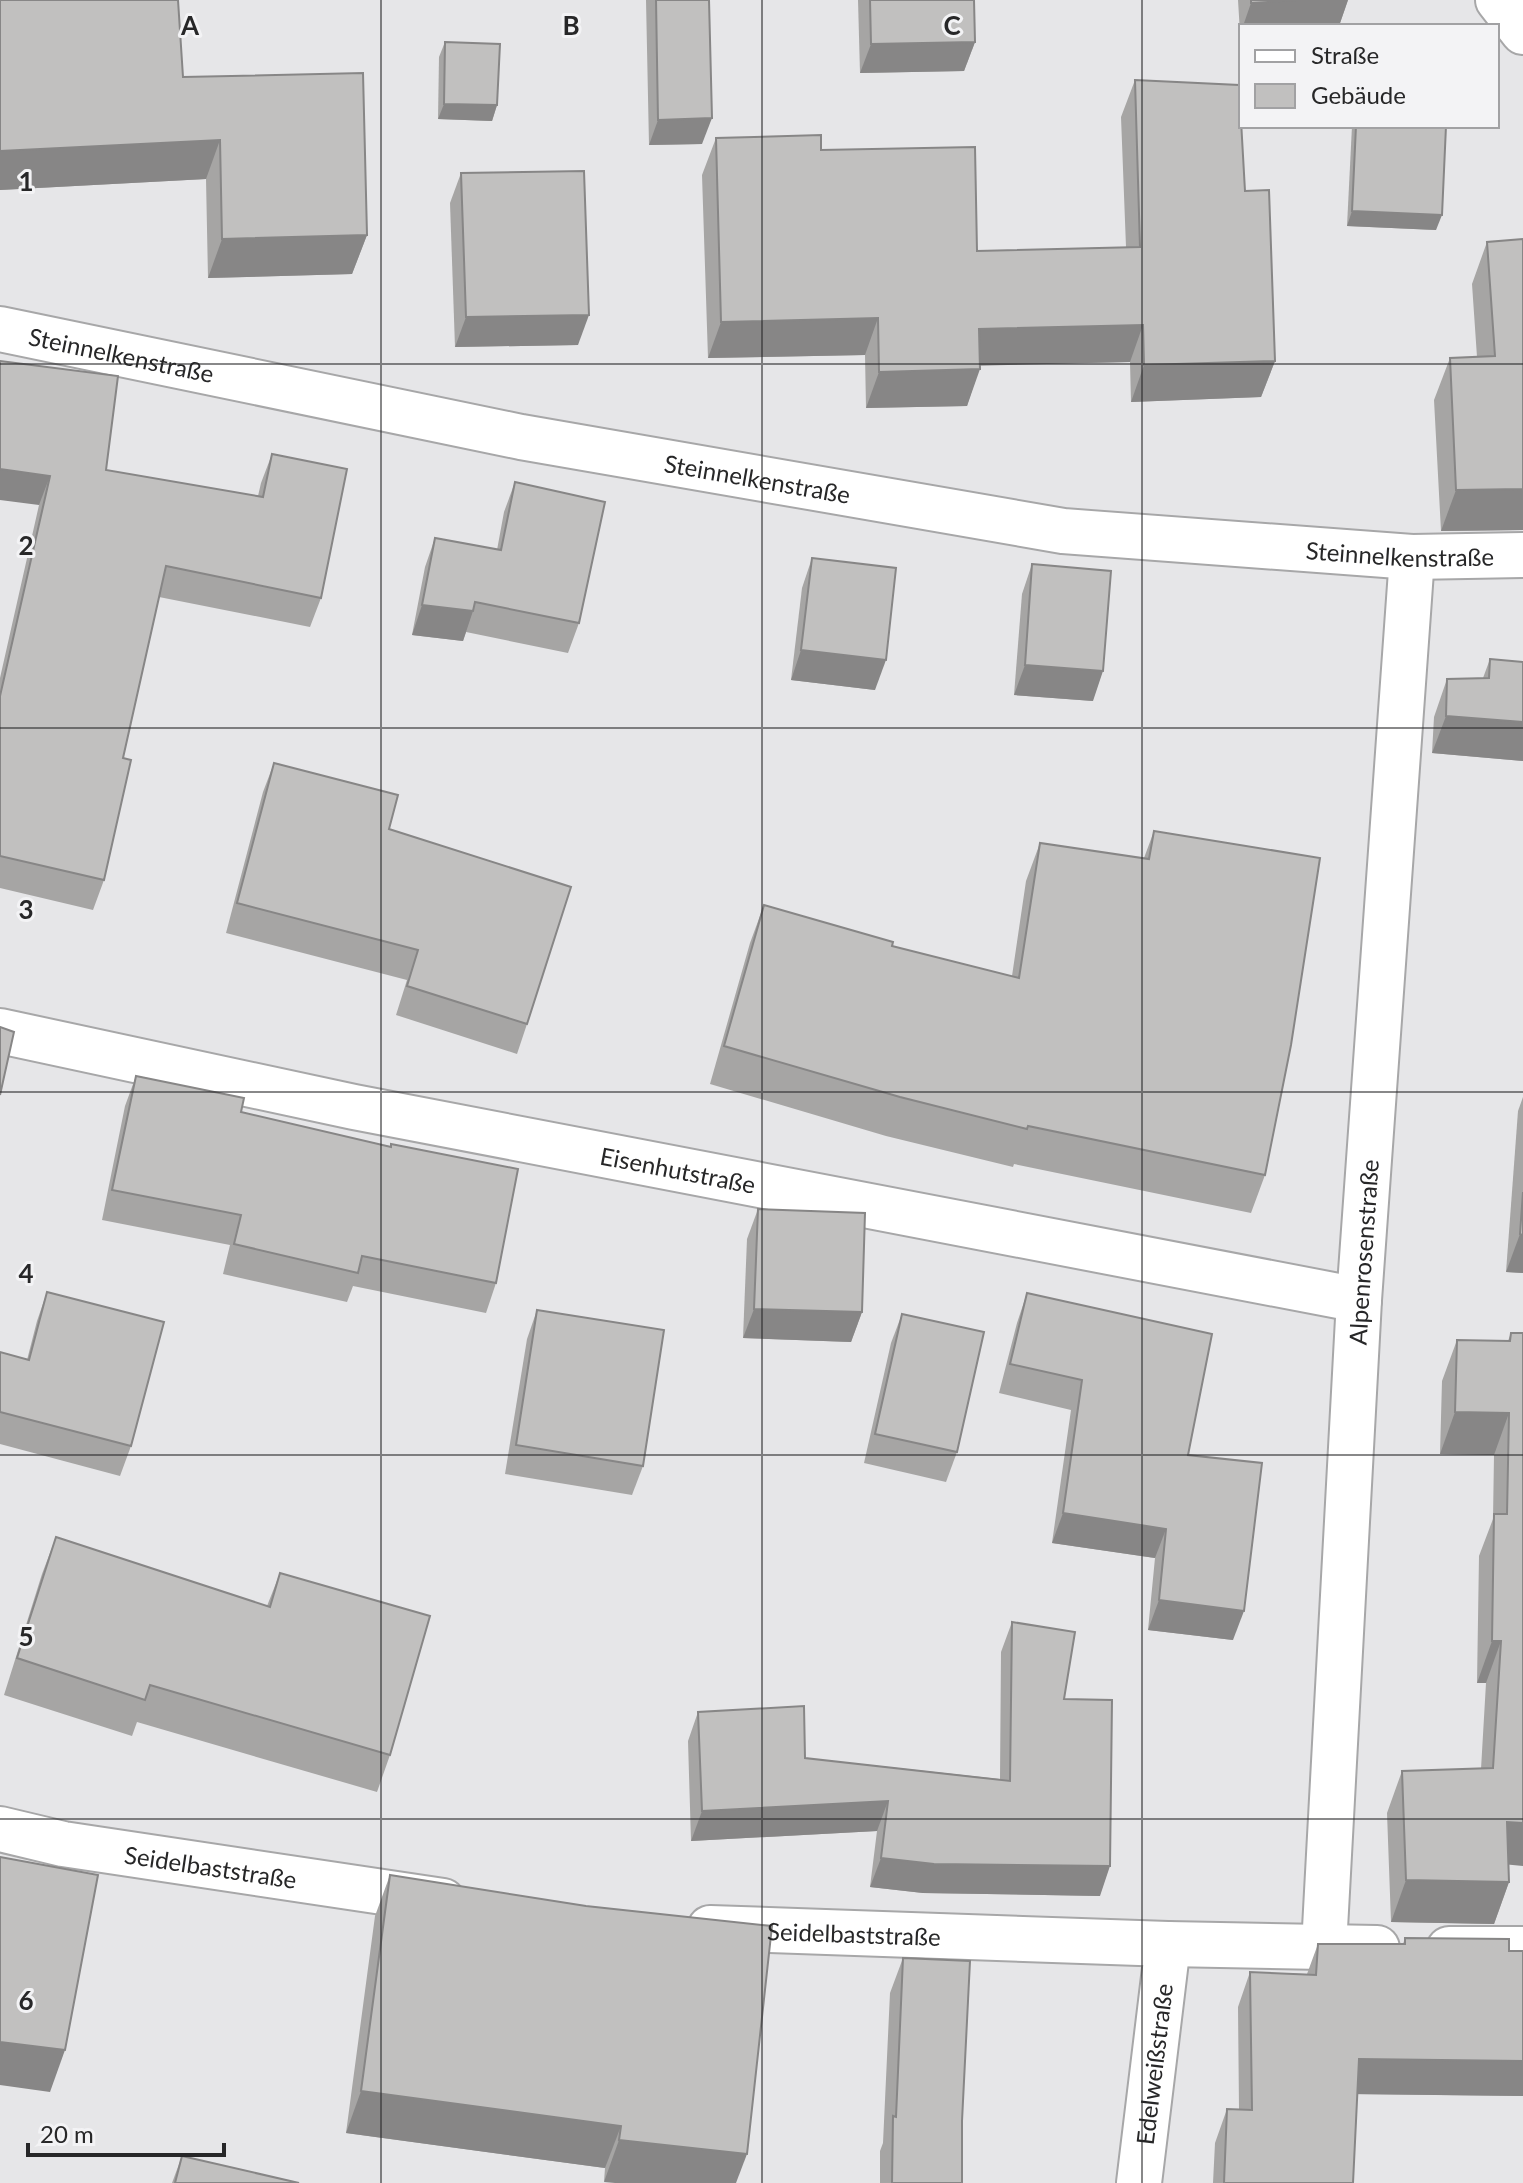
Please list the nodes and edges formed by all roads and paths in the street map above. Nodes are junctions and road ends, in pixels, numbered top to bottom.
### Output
1 (1498, 0) edge
2 (1523, 32) edge
3 (0, 329) edge
4 (1523, 555) edge
5 (1412, 557) junction
6 (0, 1031) edge
7 (1359, 1300) junction
8 (0, 1829) edge
9 (483, 1907) edge
10 (669, 1926) edge
11 (1168, 1944) junction
12 (1324, 1947) junction
13 (1523, 1949) edge
14 (1139, 2183) edge

1 - 2 street
3 - 5 street, Steinnelkenstraße
4 - 5 street, Steinnelkenstraße
5 - 7 street, Alpenrosenstraße
6 - 7 street, Eisenhutstraße
7 - 12 street, Alpenrosenstraße
8 - 9 street, Seidelbaststraße
10 - 11 street, Seidelbaststraße
11 - 12 street, Seidelbaststraße
11 - 14 street, Edelweißstraße
12 - 13 street, Seidelbaststraße

